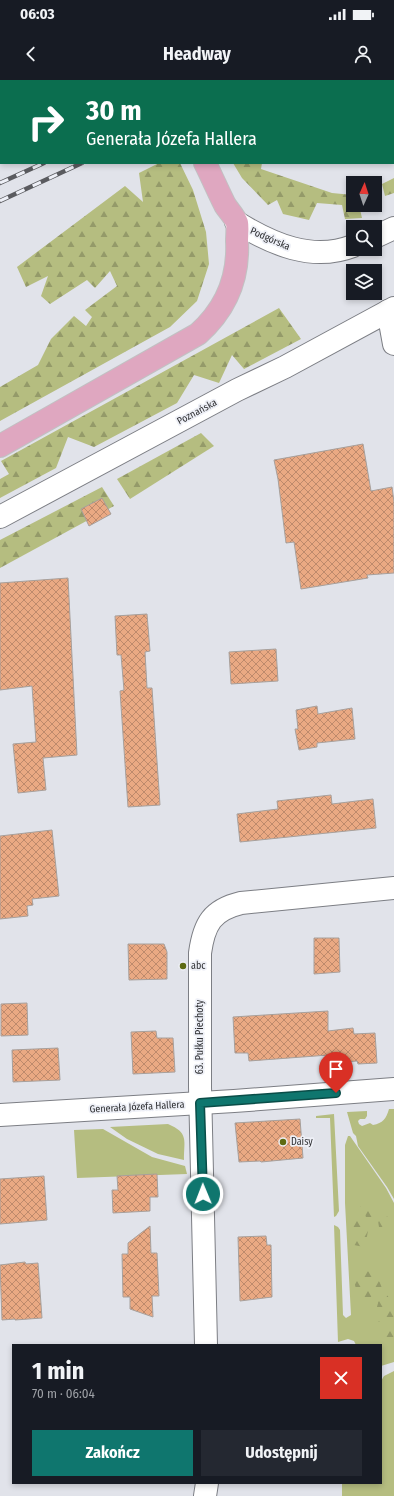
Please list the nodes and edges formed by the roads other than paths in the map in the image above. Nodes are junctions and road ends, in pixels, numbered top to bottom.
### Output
1 (205, 164) edge
2 (236, 222) junction
3 (394, 228) edge
4 (382, 234) edge
5 (346, 248) edge
6 (391, 310) edge
7 (394, 344) edge
8 (0, 446) edge
9 (0, 517) edge
10 (394, 888) edge
11 (394, 1089) edge
12 (200, 1103) junction
13 (0, 1115) edge
14 (206, 1344) edge
15 (207, 1484) edge
16 (205, 1496) edge

1 - 2 main road
2 - 5 street, Podgórska
2 - 8 main road
3 - 4 street
6 - 7 street
6 - 9 street, Poznańska
10 - 12 street, 63. Pułku Piechoty
11 - 12 street, Generała Józefa Hallera
12 - 13 street, Generała Józefa Hallera
12 - 14 street, 63. Pułku Piechoty
15 - 16 street

